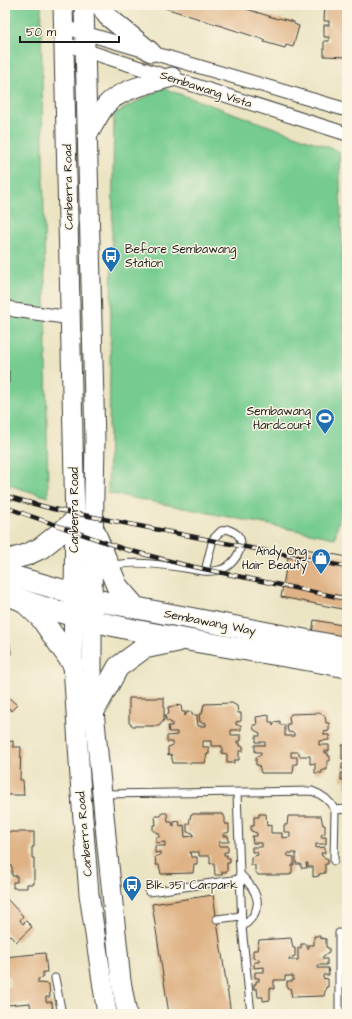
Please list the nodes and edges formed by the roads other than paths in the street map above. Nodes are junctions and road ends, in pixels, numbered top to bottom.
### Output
1 (64, 5) edge
2 (84, 5) edge
3 (100, 5) edge
4 (65, 36) junction
5 (85, 42) junction
6 (151, 52) junction
7 (172, 77) junction
8 (347, 110) edge
9 (88, 134) junction
10 (347, 134) edge
11 (5, 306) edge
12 (71, 318) junction
13 (75, 521) junction
14 (94, 530) junction
15 (5, 561) edge
16 (109, 567) junction
17 (205, 571) junction
18 (5, 574) edge
19 (12, 596) edge
20 (83, 596) junction
21 (136, 608) junction
22 (83, 618) junction
23 (5, 639) edge
24 (188, 639) junction
25 (347, 648) edge
26 (5, 657) edge
27 (73, 664) junction
28 (347, 667) edge
29 (94, 711) junction
30 (237, 793) junction
31 (102, 794) junction
32 (347, 809) edge
33 (335, 810) junction
34 (334, 861) dead end
35 (240, 877) junction
36 (149, 892) dead end
37 (241, 916) junction
38 (217, 919) dead end
39 (242, 927) junction
40 (338, 933) dead end
41 (55, 978) dead end
42 (62, 1014) edge
43 (108, 1014) edge
44 (127, 1014) edge
45 (251, 1014) edge
46 (339, 1014) edge

1 - 4 main road, Canberra Road
2 - 5 main road, Canberra Road
3 - 6 main road
4 - 5 street, Sembawang Vista
4 - 5 street, Sembawang Vista
4 - 12 main road, Canberra Road
5 - 6 street, Sembawang Vista
5 - 7 street, Sembawang Vista
5 - 9 main road, Canberra Road
6 - 8 street, Sembawang Vista
7 - 9 main road
7 - 10 street, Sembawang Vista
9 - 14 main road, Canberra Road
11 - 12 street
12 - 13 main road, Canberra Road
13 - 15 main road
13 - 20 main road, Canberra Road
14 - 16 main road
14 - 20 main road, Canberra Road
16 - 17 lane
16 - 21 main road
17 - 17 lane
18 - 20 main road, Sembawang Way
19 - 22 main road, Sembawang Way
19 - 27 main road
20 - 21 main road, Sembawang Way
20 - 22 main road, Canberra Road
21 - 25 main road, Sembawang Way
22 - 24 main road, Sembawang Way
22 - 27 main road, Canberra Road
22 - 29 main road, Canberra Road
23 - 26 lane
24 - 28 main road, Sembawang Way
24 - 29 main road
27 - 43 main road, Canberra Road
29 - 31 main road, Canberra Road
30 - 31 lane
30 - 33 lane
30 - 35 lane
31 - 44 main road, Canberra Road
32 - 33 lane
33 - 34 lane
35 - 36 lane
35 - 37 lane
35 - 39 lane
37 - 38 lane
37 - 39 lane
39 - 45 lane
40 - 46 lane
41 - 42 lane

